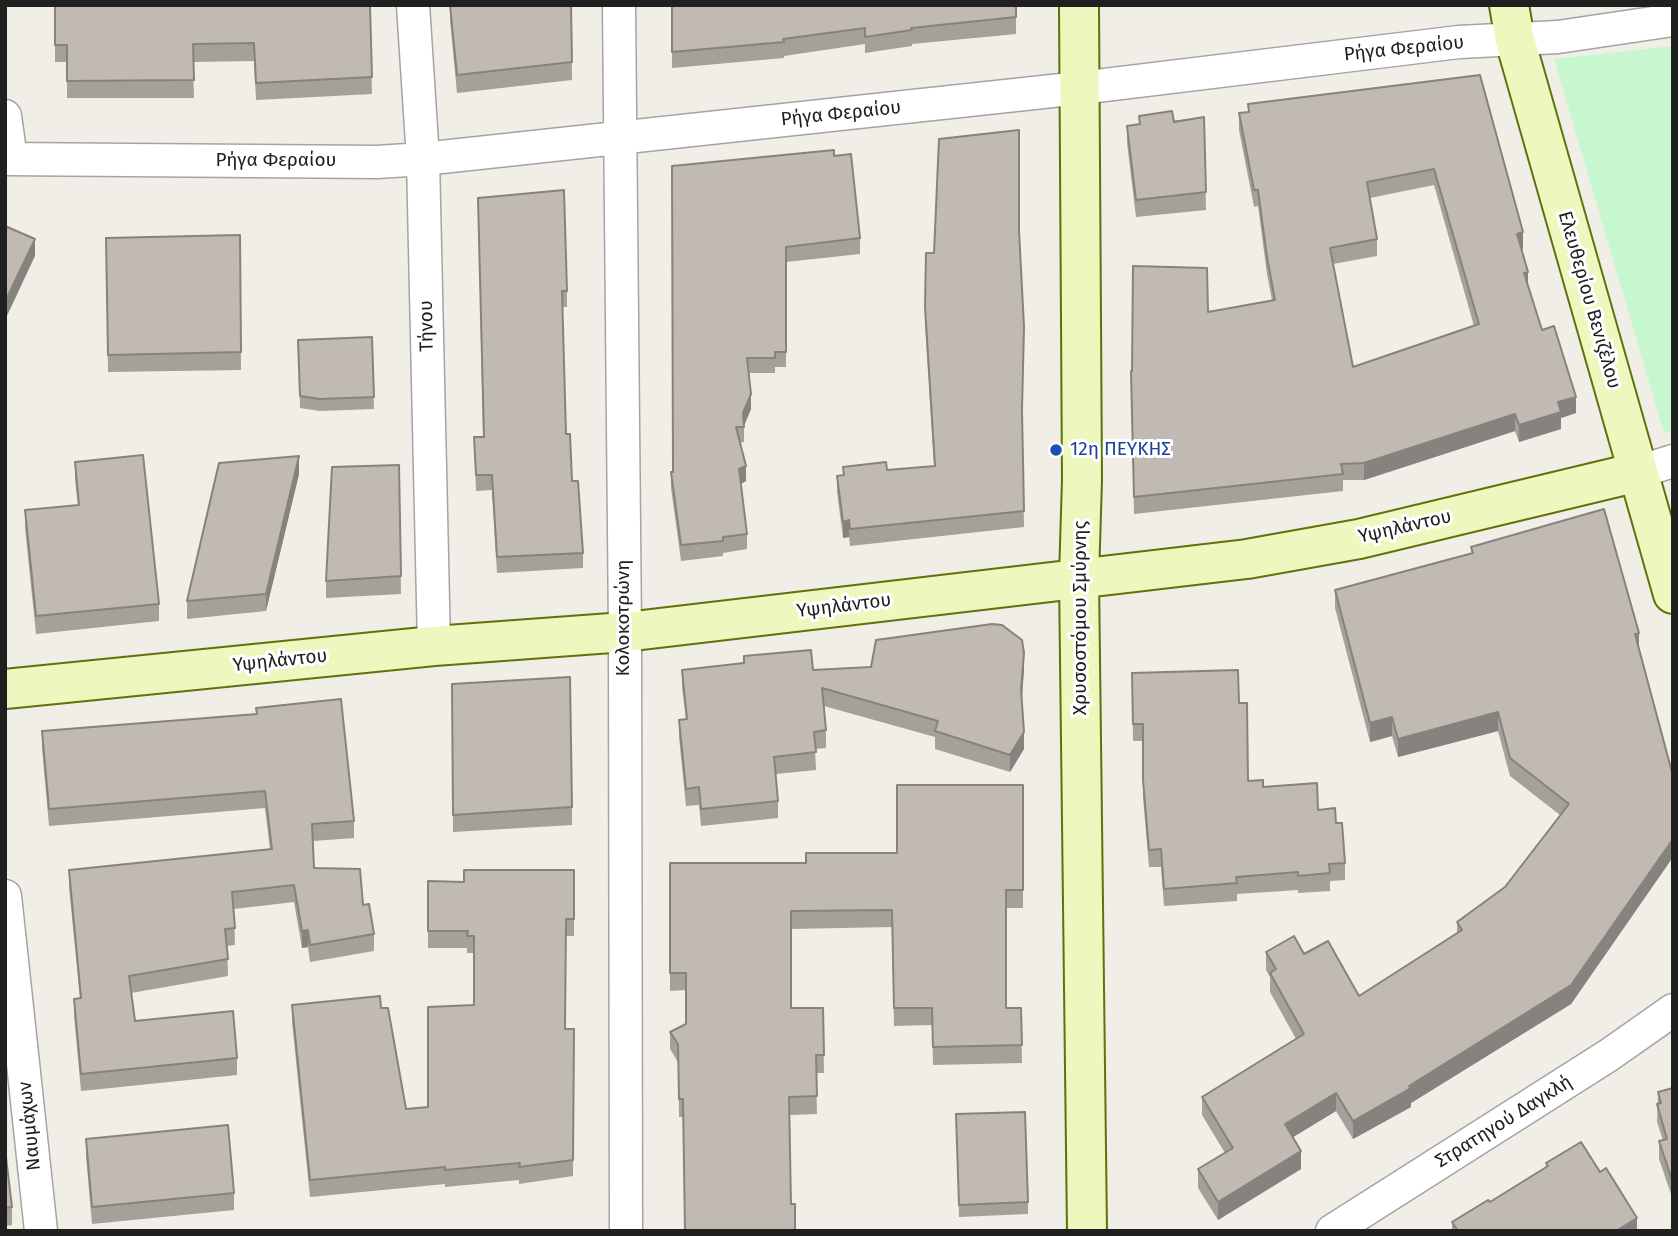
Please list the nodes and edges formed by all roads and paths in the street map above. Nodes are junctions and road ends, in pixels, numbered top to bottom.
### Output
1 (413, 5) edge
2 (619, 5) edge
3 (1079, 5) edge
4 (1673, 20) edge
5 (1512, 23) edge
6 (1080, 88) junction
7 (5, 116) edge
8 (619, 139) junction
9 (8, 159) edge
10 (423, 159) junction
11 (1655, 466) edge
12 (1079, 577) junction
13 (1673, 594) edge
14 (625, 632) junction
15 (434, 646) junction
16 (5, 689) edge
17 (5, 896) edge
18 (1673, 1010) edge
19 (41, 1231) edge
20 (626, 1231) edge
21 (1087, 1231) edge
22 (1332, 1231) edge

1 - 10 street, Τήνου
2 - 8 street, Κολοκοτρώνη
3 - 6 street, Χρυσοστόμου Σμύρνης
4 - 5 street, Ρήγα Φεραίου
5 - 6 street, Ρήγα Φεραίου
5 - 11 street, Ελευθερίου Βενιζέλου
6 - 8 street, Ρήγα Φεραίου
6 - 12 street, Χρυσοστόμου Σμύρνης
7 - 9 street
8 - 10 street, Ρήγα Φεραίου
8 - 14 street, Κολοκοτρώνη
9 - 10 street, Ρήγα Φεραίου
10 - 15 street, Τήνου
11 - 12 street, Υψηλάντου
11 - 13 street, Ελευθερίου Βενιζέλου
12 - 14 street, Υψηλάντου
12 - 21 street, Χρυσοστόμου Σμύρνης
14 - 15 street, Υψηλάντου
14 - 20 street, Κολοκοτρώνη
15 - 16 street, Υψηλάντου
17 - 19 street, Ναυμάχων
18 - 22 street, Στρατηγού Δαγκλή

